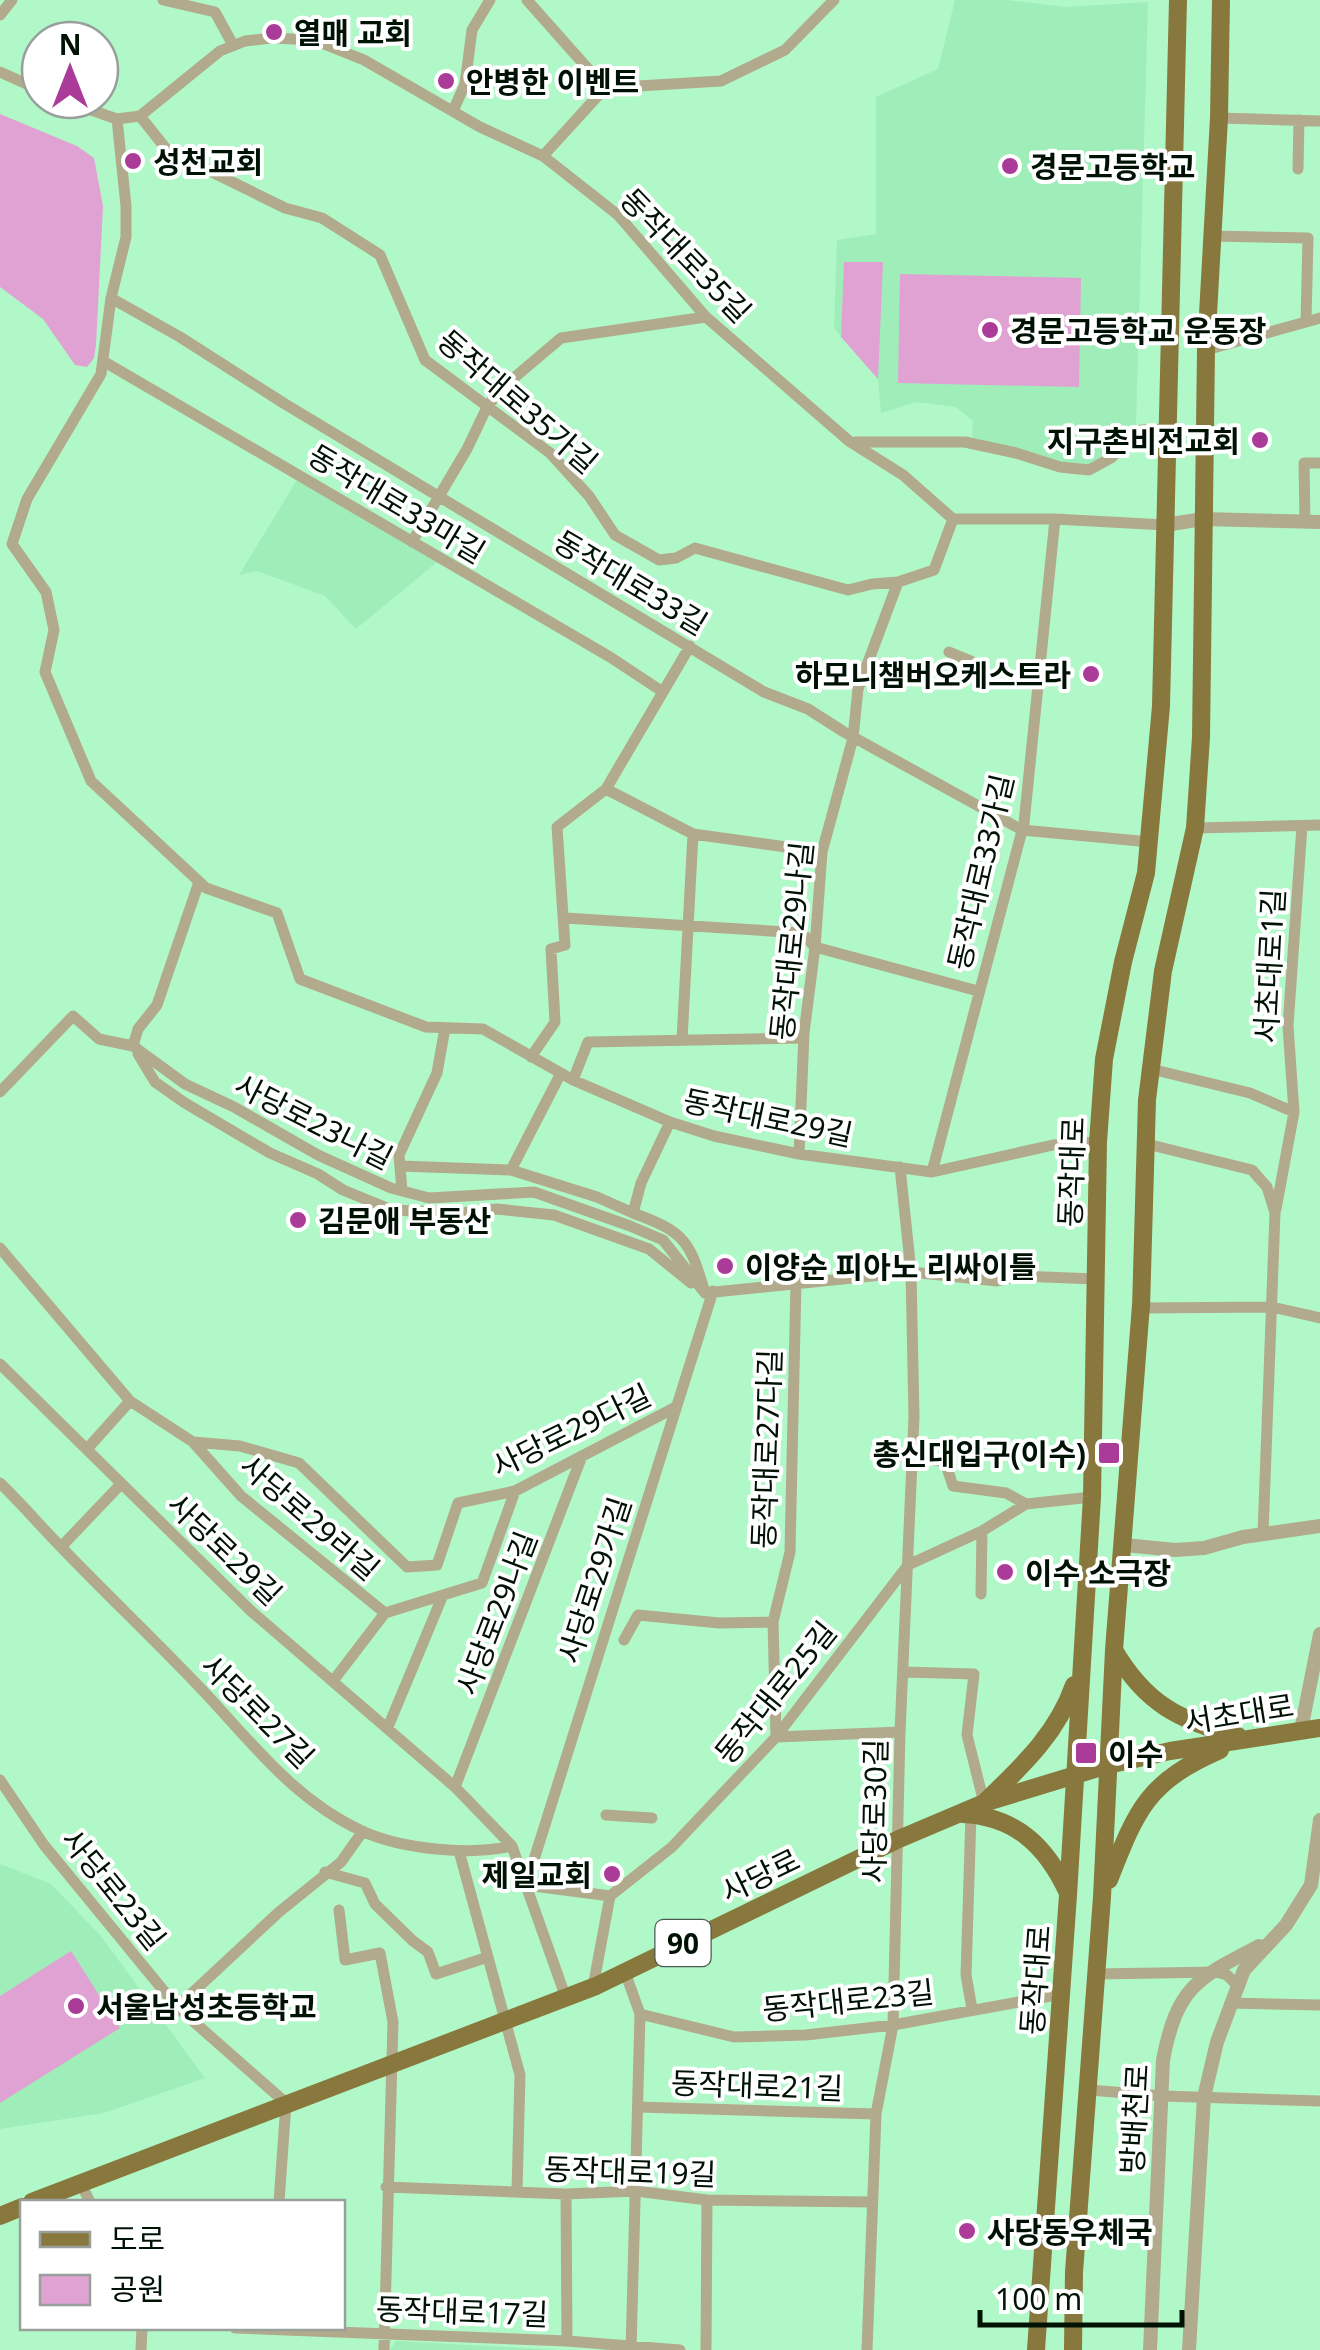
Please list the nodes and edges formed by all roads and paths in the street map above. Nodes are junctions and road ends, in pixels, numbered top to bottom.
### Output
1 (12, 0) edge
2 (163, 0) edge
3 (490, 0) edge
4 (527, 0) edge
5 (834, 0) edge
6 (1178, 0) edge
7 (1221, 0) edge
8 (0, 15) edge
9 (233, 44) junction
10 (605, 88) junction
11 (452, 111) junction
12 (140, 116) junction
13 (1219, 118) junction
14 (120, 119) edge
15 (117, 120) edge
16 (1300, 120) junction
17 (1320, 121) edge
18 (543, 156) junction
19 (1298, 170) dead end
20 (1212, 236) junction
21 (111, 298) junction
22 (706, 317) junction
23 (1320, 318) edge
24 (1306, 322) junction
25 (1206, 350) junction
26 (103, 361) junction
27 (488, 405) junction
28 (1168, 429) junction
29 (855, 442) junction
30 (1320, 464) edge
31 (439, 496) junction
32 (954, 519) junction
33 (1054, 519) junction
34 (1203, 520) junction
35 (1312, 522) edge
36 (1165, 525) junction
37 (412, 542) junction
38 (898, 582) junction
39 (690, 646) junction
40 (949, 652) dead end
41 (971, 660) dead end
42 (662, 692) junction
43 (853, 738) junction
44 (606, 789) junction
45 (1302, 826) junction
46 (1320, 826) edge
47 (1195, 828) junction
48 (1022, 830) junction
49 (693, 834) junction
50 (1150, 842) junction
51 (822, 852) junction
52 (199, 882) junction
53 (565, 918) junction
54 (690, 926) junction
55 (815, 948) junction
56 (978, 991) junction
57 (445, 1028) junction
58 (804, 1038) junction
59 (682, 1040) junction
60 (133, 1046) junction
61 (531, 1056) junction
62 (1151, 1069) junction
63 (561, 1073) junction
64 (574, 1080) junction
65 (0, 1092) edge
66 (1294, 1112) junction
67 (670, 1122) junction
68 (1098, 1142) junction
69 (1147, 1144) junction
70 (799, 1154) junction
71 (400, 1166) junction
72 (900, 1167) junction
73 (511, 1170) junction
74 (932, 1172) junction
75 (402, 1191) junction
76 (461, 1196) junction
77 (461, 1212) junction
78 (632, 1213) junction
79 (1275, 1213) junction
80 (0, 1248) edge
81 (912, 1272) junction
82 (1095, 1278) junction
83 (796, 1282) junction
84 (709, 1292) junction
85 (1141, 1306) junction
86 (1272, 1307) junction
87 (1320, 1318) edge
88 (0, 1364) edge
89 (130, 1401) junction
90 (676, 1407) junction
91 (193, 1442) junction
92 (87, 1449) junction
93 (582, 1456) junction
94 (912, 1456) junction
95 (0, 1483) edge
96 (121, 1484) junction
97 (515, 1491) junction
98 (1092, 1497) junction
99 (1026, 1504) junction
100 (1320, 1526) edge
101 (982, 1531) junction
102 (1263, 1534) junction
103 (1124, 1546) junction
104 (60, 1547) junction
105 (908, 1565) junction
106 (981, 1594) dead end
107 (443, 1595) junction
108 (385, 1613) junction
109 (773, 1622) junction
110 (1320, 1634) edge
111 (624, 1640) dead end
112 (1114, 1650) junction
113 (1082, 1661) junction
114 (904, 1672) junction
115 (333, 1681) junction
116 (388, 1728) junction
117 (1311, 1729) edge
118 (900, 1732) junction
119 (776, 1737) junction
120 (1248, 1738) junction
121 (1108, 1766) junction
122 (1076, 1776) junction
123 (0, 1780) edge
124 (455, 1787) junction
125 (970, 1810) junction
126 (606, 1815) dead end
127 (652, 1818) dead end
128 (1320, 1820) edge
129 (362, 1831) junction
130 (899, 1838) junction
131 (512, 1846) junction
132 (460, 1851) junction
133 (325, 1872) junction
134 (526, 1885) junction
135 (1315, 1886) edge
136 (1068, 1895) junction
137 (610, 1896) junction
138 (1102, 1897) junction
139 (339, 1910) dead end
140 (1269, 1941) junction
141 (488, 1957) junction
142 (624, 1972) junction
143 (1206, 1973) junction
144 (1097, 1974) junction
145 (1237, 1985) junction
146 (593, 1986) junction
147 (1062, 1994) junction
148 (566, 1998) junction
149 (1230, 2002) junction
150 (1320, 2005) edge
151 (178, 2007) junction
152 (972, 2009) junction
153 (640, 2014) junction
154 (505, 2021) junction
155 (894, 2025) junction
156 (392, 2065) junction
157 (1090, 2090) junction
158 (1162, 2096) junction
159 (1204, 2097) junction
160 (1320, 2100) edge
161 (286, 2103) junction
162 (638, 2107) junction
163 (876, 2114) junction
164 (80, 2182) junction
165 (386, 2187) junction
166 (517, 2191) junction
167 (636, 2191) junction
168 (566, 2194) junction
169 (37, 2200) edge
170 (89, 2200) edge
171 (279, 2200) edge
172 (707, 2200) junction
173 (872, 2202) junction
174 (309, 2330) edge
175 (385, 2334) junction
176 (567, 2341) junction
177 (631, 2347) edge
178 (384, 2350) edge
179 (680, 2350) edge
180 (706, 2350) edge
181 (867, 2350) edge
182 (1036, 2350) edge
183 (1073, 2350) edge
184 (1150, 2350) edge
185 (1189, 2350) edge

1 - 8 street
2 - 9 street
3 - 11 street
4 - 10 street
5 - 10 street
6 - 28 main road, 동작대로
7 - 13 main road, 동작대로
9 - 11 street, 동작대로35길
9 - 12 street, 동작대로35길
10 - 18 street
11 - 18 street, 동작대로35길
12 - 14 street
12 - 27 street, 동작대로35가길
13 - 16 street
13 - 20 main road, 동작대로
15 - 21 street, 동작대로29길
16 - 17 street
16 - 19 street
18 - 22 street, 동작대로35길
20 - 24 street
20 - 25 main road, 동작대로
21 - 26 street, 동작대로29길
21 - 31 street, 동작대로33길
22 - 27 street
22 - 29 street, 동작대로35길
23 - 24 street
24 - 25 street
25 - 34 main road, 동작대로
26 - 37 street, 동작대로33마길
26 - 52 street, 동작대로29길
27 - 31 street
27 - 38 street, 동작대로35가길
28 - 29 street
28 - 36 main road, 동작대로
29 - 32 street, 동작대로35길
30 - 35 street
31 - 37 street
31 - 39 street, 동작대로33길
32 - 33 street
32 - 38 street, 동작대로35가길
33 - 36 street
33 - 48 street, 동작대로33가길
34 - 35 street
34 - 36 street
34 - 47 main road, 동작대로
36 - 50 main road, 동작대로
37 - 42 street, 동작대로33마길
38 - 43 street, 동작대로29나길
39 - 42 street
39 - 43 street, 동작대로33길
40 - 41 street
42 - 44 street
43 - 48 street, 동작대로33길
43 - 51 street, 동작대로29나길
44 - 49 street
44 - 53 street
45 - 46 street
45 - 47 street
45 - 66 street, 서초대로1길
47 - 62 main road, 동작대로
48 - 50 street, 동작대로33길
48 - 56 street, 동작대로33가길
49 - 51 street
49 - 54 street
50 - 68 main road, 동작대로
51 - 55 street, 동작대로29나길
52 - 57 street, 동작대로29길
52 - 60 street
53 - 54 street
53 - 61 street
54 - 55 street
54 - 59 street
55 - 56 street
55 - 58 street, 동작대로29나길
56 - 74 street, 동작대로33가길
57 - 61 street, 동작대로29길
57 - 71 street
58 - 59 street
58 - 70 street, 동작대로29나길
59 - 64 street
60 - 65 street, 사당로23나길
60 - 75 street, 사당로23나길
60 - 77 street, 사당로23나길
61 - 63 street, 동작대로29길
62 - 66 street
62 - 69 main road, 동작대로
63 - 64 street, 동작대로29길
63 - 73 street
64 - 67 street, 동작대로29길
66 - 79 street, 서초대로1길
67 - 70 street, 동작대로29길
67 - 78 street
68 - 74 street, 동작대로29길
68 - 82 main road, 동작대로
69 - 79 street
69 - 85 main road, 동작대로
70 - 72 street, 동작대로29길
71 - 73 street
71 - 75 street
72 - 74 street, 동작대로29길
72 - 81 street, 사당로30길
73 - 78 street
75 - 76 street, 사당로23나길
76 - 77 street
76 - 84 street, 사당로23나길
77 - 84 street, 사당로23나길
78 - 84 street
79 - 86 street, 서초대로1길
80 - 89 street, 사당로29다길
81 - 82 street
81 - 83 street
81 - 94 street, 사당로30길
82 - 98 main road, 동작대로
83 - 84 street
83 - 109 street, 동작대로27다길
84 - 90 street, 사당로29가길
85 - 86 street
85 - 103 main road, 동작대로
86 - 87 street
86 - 102 street, 서초대로1길
88 - 92 street, 사당로29길
89 - 91 street, 사당로29다길
89 - 92 street
90 - 93 street, 사당로29다길
90 - 134 street, 사당로29가길
91 - 97 street, 사당로29다길
91 - 108 street, 사당로29라길
92 - 96 street, 사당로29길
93 - 97 street, 사당로29다길
93 - 124 street, 사당로29나길
94 - 99 street
94 - 105 street, 사당로30길
95 - 104 street, 사당로27길
96 - 104 street
96 - 115 street, 사당로29길
97 - 107 street, 사당로29라길
98 - 99 street, 동작대로25길
98 - 113 main road, 동작대로
99 - 101 street, 동작대로25길
100 - 102 street
101 - 105 street, 동작대로25길
101 - 106 street
102 - 103 street
103 - 112 main road, 동작대로
104 - 129 street, 사당로27길
105 - 114 street, 사당로30길
105 - 119 street, 동작대로25길
107 - 108 street, 사당로29라길
107 - 116 street
108 - 115 street
109 - 111 street
109 - 119 street, 동작대로27다길
110 - 117 street
112 - 120 main road
112 - 121 main road, 동작대로
113 - 122 main road, 동작대로
113 - 125 main road
114 - 118 street, 사당로30길
114 - 125 street
115 - 116 street, 사당로29길
116 - 124 street, 사당로29길
117 - 120 main road, 서초대로 / 90
118 - 119 street
118 - 130 street, 사당로30길
119 - 137 street, 동작대로25길
120 - 121 main road, 서초대로 / 90
120 - 138 main road
121 - 122 main road, 사당로 / 90
121 - 138 main road, 동작대로
122 - 125 main road, 사당로 / 90
122 - 136 main road, 동작대로
123 - 151 street, 사당로23길
124 - 131 street, 사당로29길
125 - 130 main road, 사당로 / 90
125 - 136 main road
125 - 152 street
126 - 127 street
128 - 135 street, 방배천로
129 - 132 street, 사당로27길
129 - 133 street
130 - 142 main road, 사당로 / 90
130 - 155 street, 사당로30길
131 - 132 street, 사당로27길
131 - 134 street, 사당로29길
132 - 141 street
133 - 141 street
133 - 151 street
134 - 137 street
134 - 148 street, 사당로29길
135 - 140 street, 방배천로
136 - 147 main road, 동작대로
137 - 146 street
138 - 144 main road, 동작대로
139 - 156 street
140 - 143 street, 방배천로
140 - 145 street, 방배천로
141 - 154 street
142 - 146 main road, 사당로 / 90
142 - 153 street
143 - 144 street, 동작대로
143 - 145 street
143 - 158 street, 방배천로
144 - 157 main road, 동작대로
145 - 149 street, 방배천로
146 - 148 main road, 사당로 / 90
147 - 152 street, 동작대로23길
147 - 182 main road, 동작대로
148 - 154 main road, 사당로 / 90
149 - 150 street
149 - 159 street, 방배천로
151 - 161 street, 사당로23길
152 - 155 street, 동작대로23길
153 - 155 street, 동작대로23길
153 - 162 street
154 - 156 main road, 사당로 / 90
154 - 166 street
155 - 163 street, 사당로30길
156 - 161 main road, 사당로 / 90
156 - 165 street
157 - 158 street
157 - 183 main road, 동작대로
158 - 159 street
158 - 184 street, 방배천로
159 - 160 street
159 - 185 street, 방배천로
161 - 164 main road, 사당로 / 90
161 - 171 street
162 - 163 street, 동작대로21길
162 - 167 street
163 - 173 street, 사당로30길
164 - 169 main road, 사당로 / 90
164 - 170 street
165 - 166 street, 동작대로19길
165 - 175 street
166 - 168 street, 동작대로19길
167 - 168 street, 동작대로19길
167 - 172 street, 동작대로19길
167 - 177 street
168 - 176 street, 동작대로17길
172 - 173 street, 동작대로19길
172 - 180 street
173 - 181 street, 사당로30길
174 - 175 street, 동작대로17길
175 - 176 street, 동작대로17길
175 - 178 street
176 - 177 street, 동작대로17길
177 - 179 street, 동작대로17길

